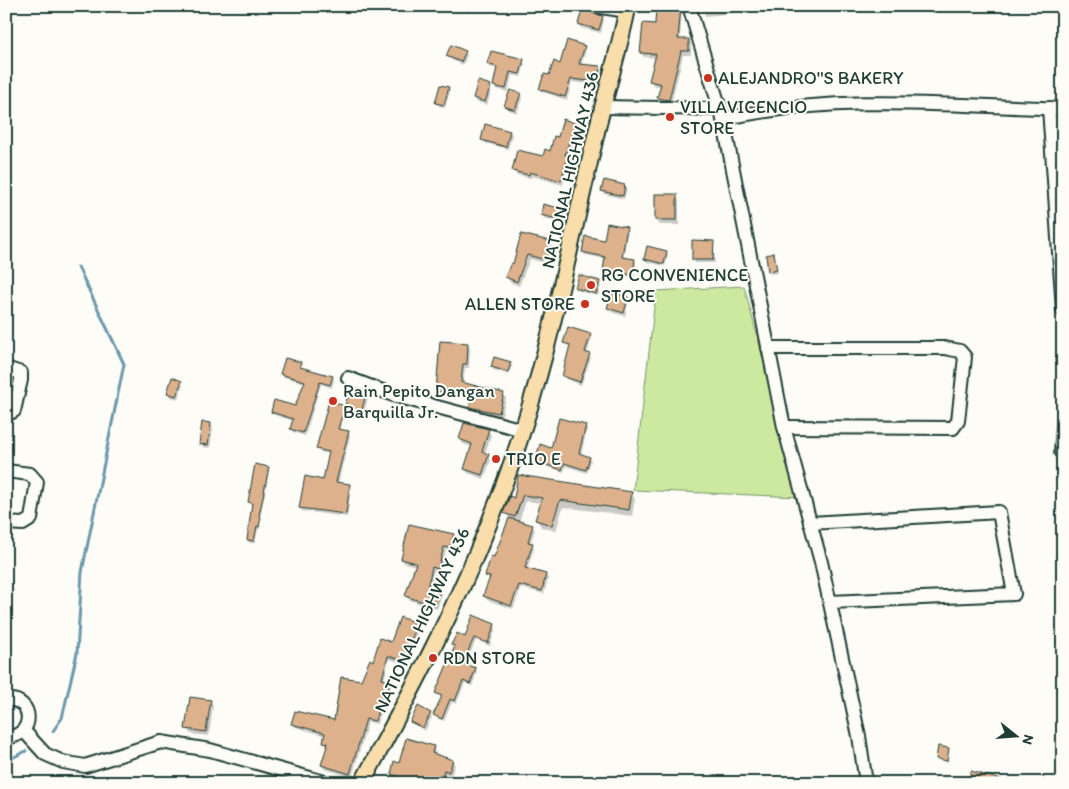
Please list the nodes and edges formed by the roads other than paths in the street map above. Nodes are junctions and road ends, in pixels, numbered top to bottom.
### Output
1 (595, 6) edge
2 (689, 6) edge
3 (628, 9) edge
4 (603, 107) junction
5 (1049, 108) junction
6 (1063, 109) edge
7 (721, 114) junction
8 (1057, 129) edge
9 (1063, 310) edge
10 (768, 348) junction
11 (6, 368) edge
12 (348, 378) dead end
13 (6, 415) edge
14 (1063, 426) edge
15 (784, 427) junction
16 (523, 430) junction
17 (1061, 452) dead end
18 (6, 470) edge
19 (6, 523) edge
20 (810, 523) junction
21 (830, 602) junction
22 (7, 698) edge
23 (24, 731) junction
24 (6, 737) edge
25 (328, 783) edge
26 (362, 783) edge
27 (866, 783) edge

1 - 3 street
2 - 7 street
3 - 4 main road, NATIONAL HIGHWAY 436
4 - 7 street
4 - 16 main road, NATIONAL HIGHWAY 436
5 - 6 street
5 - 7 street
5 - 8 street
7 - 10 street
8 - 9 street
10 - 15 street
10 - 15 street
11 - 13 street
12 - 16 street
14 - 17 street
15 - 20 street
16 - 26 main road, NATIONAL HIGHWAY 436
18 - 19 street
20 - 21 street
20 - 21 street
21 - 27 street
22 - 23 street
23 - 24 street
23 - 25 street

